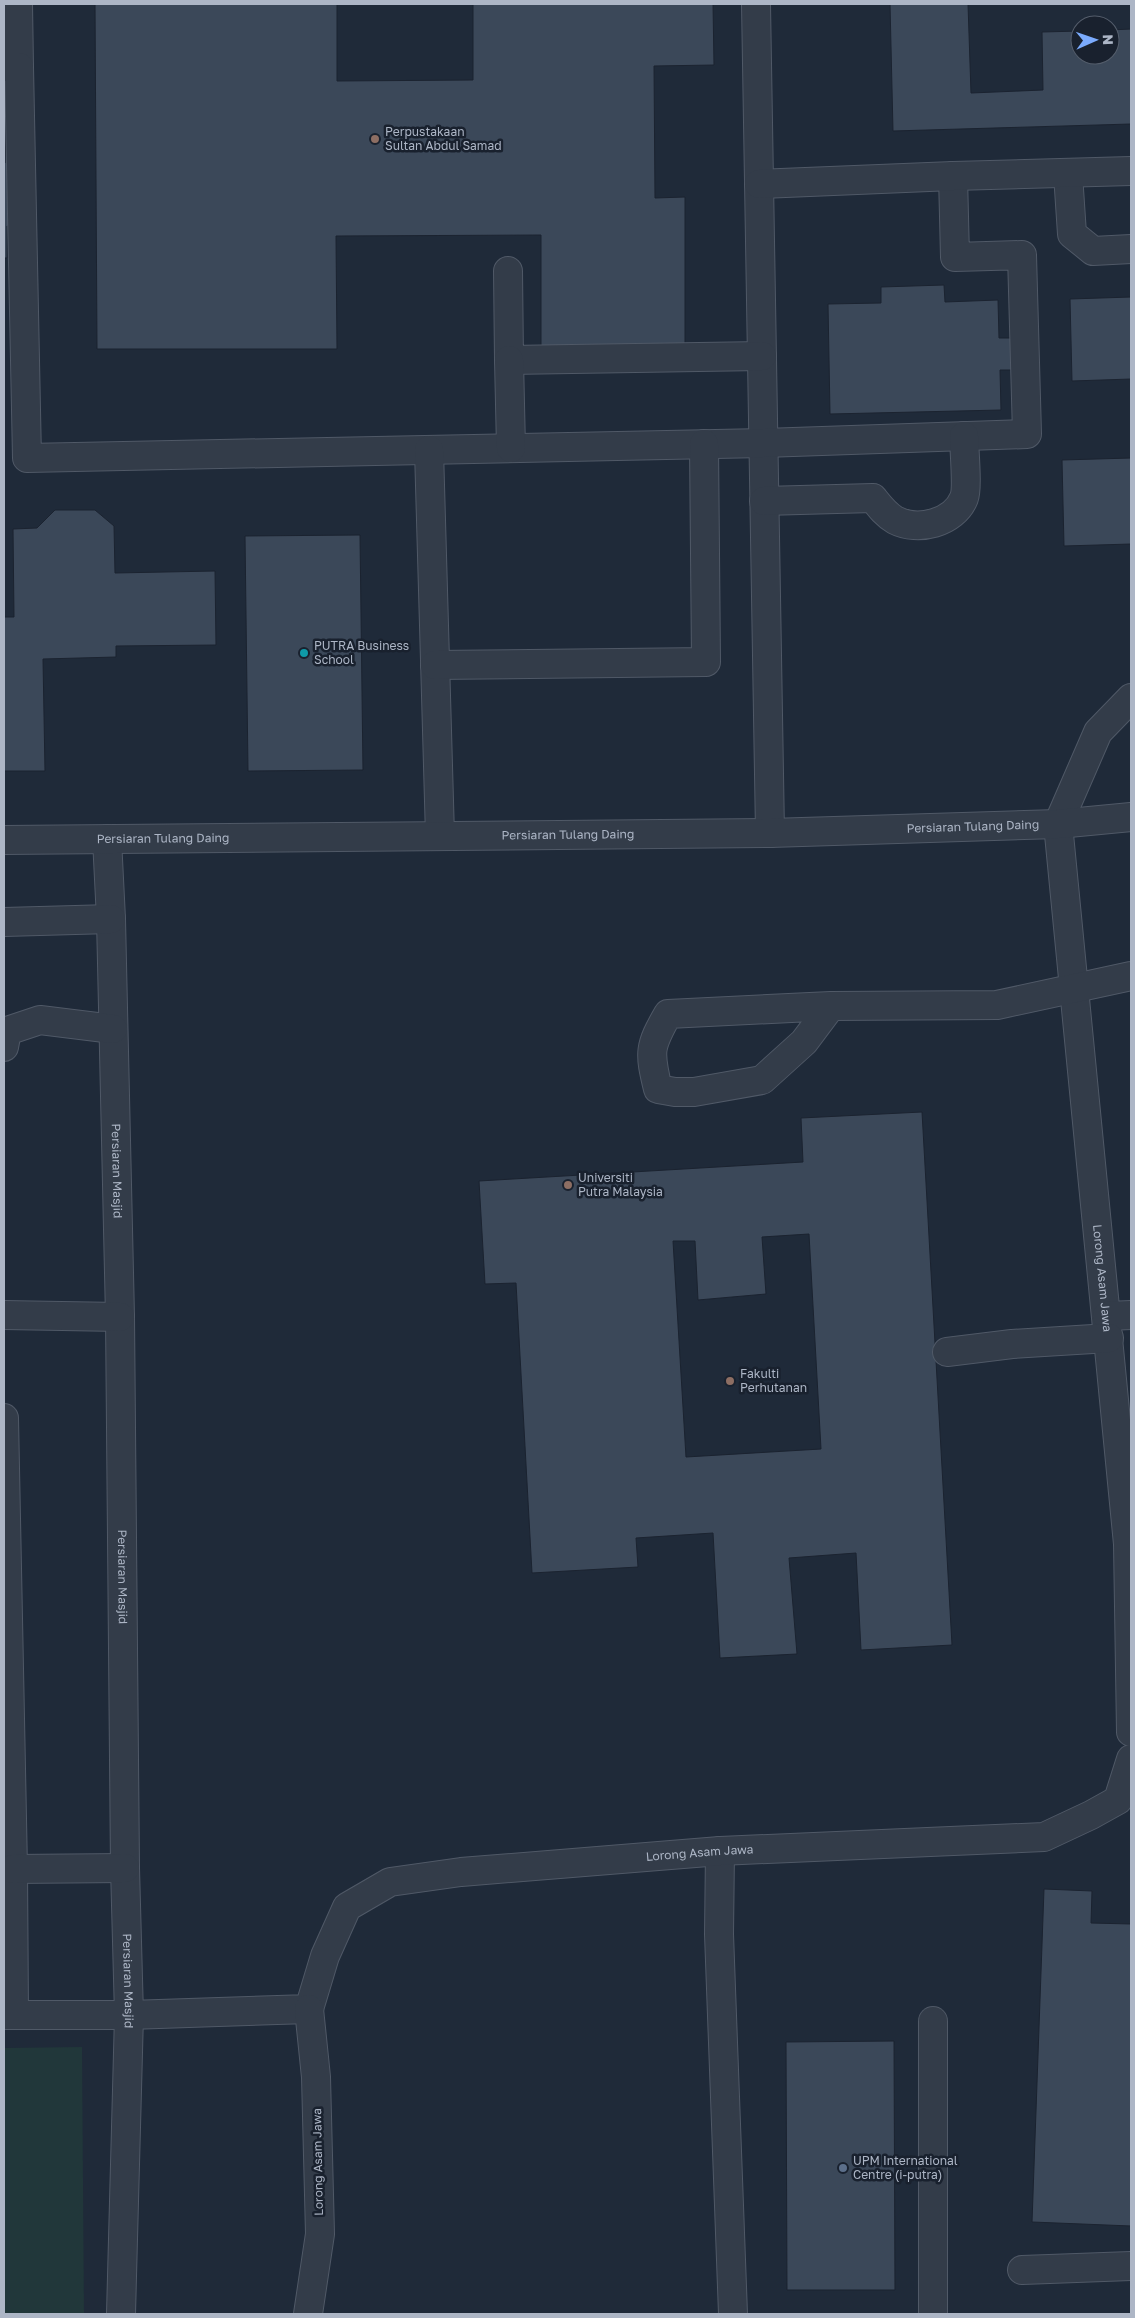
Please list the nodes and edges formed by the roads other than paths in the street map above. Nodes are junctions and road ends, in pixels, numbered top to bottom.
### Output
1 (18, 4) edge
2 (756, 4) edge
3 (12, 67) edge
4 (1131, 171) edge
5 (1068, 174) junction
6 (953, 176) junction
7 (759, 184) junction
8 (1131, 249) edge
9 (508, 271) dead end
10 (762, 356) junction
11 (509, 360) junction
12 (964, 436) junction
13 (764, 443) junction
14 (704, 444) junction
15 (511, 448) junction
16 (429, 450) junction
17 (764, 501) junction
18 (435, 665) junction
19 (1131, 698) edge
20 (1131, 817) edge
21 (1058, 824) junction
22 (770, 834) junction
23 (440, 836) junction
24 (107, 838) junction
25 (4, 840) edge
26 (111, 919) junction
27 (4, 922) edge
28 (1131, 976) edge
29 (1075, 988) junction
30 (831, 1006) junction
31 (113, 1029) junction
32 (4, 1047) edge
33 (4, 1315) edge
34 (120, 1317) junction
35 (1115, 1323) edge
36 (947, 1352) dead end
37 (4, 1418) edge
38 (1131, 1732) edge
39 (1131, 1759) edge
40 (720, 1851) junction
41 (125, 1868) junction
42 (13, 1869) junction
43 (309, 2009) junction
44 (9, 2015) edge
45 (129, 2015) junction
46 (933, 2021) dead end
47 (1131, 2266) edge
48 (1022, 2270) dead end
49 (121, 2314) edge
50 (308, 2314) edge
51 (733, 2314) edge
52 (933, 2314) edge

1 - 3 street
2 - 7 street
3 - 16 street
4 - 5 street
5 - 6 street
5 - 8 street
6 - 7 street
6 - 12 street
7 - 10 street
9 - 11 street
10 - 11 street
10 - 13 street
11 - 15 street
12 - 13 street
12 - 17 street
13 - 14 street
13 - 17 street
14 - 15 street
14 - 18 street
15 - 16 street
16 - 18 street
17 - 22 street
18 - 23 street
19 - 21 street
20 - 21 street, Persiaran Tulang Daing
21 - 22 street, Persiaran Tulang Daing
21 - 29 street, Lorong Asam Jawa
22 - 23 street, Persiaran Tulang Daing
23 - 24 street, Persiaran Tulang Daing
24 - 25 street, Persiaran Tulang Daing
24 - 26 street, Persiaran Masjid
26 - 27 street
26 - 31 street, Persiaran Masjid
28 - 29 street
29 - 30 street
29 - 35 street, Lorong Asam Jawa
30 - 30 street
31 - 32 street
31 - 34 street, Persiaran Masjid
33 - 34 street
34 - 41 street, Persiaran Masjid
35 - 36 street
35 - 38 street, Lorong Asam Jawa
37 - 42 street
39 - 40 street, Lorong Asam Jawa
40 - 43 street, Lorong Asam Jawa
40 - 51 street
41 - 42 street
41 - 45 street, Persiaran Masjid
42 - 44 street
43 - 45 street
43 - 50 street, Lorong Asam Jawa
44 - 45 street
45 - 49 street, Persiaran Masjid
46 - 52 street
47 - 48 street

